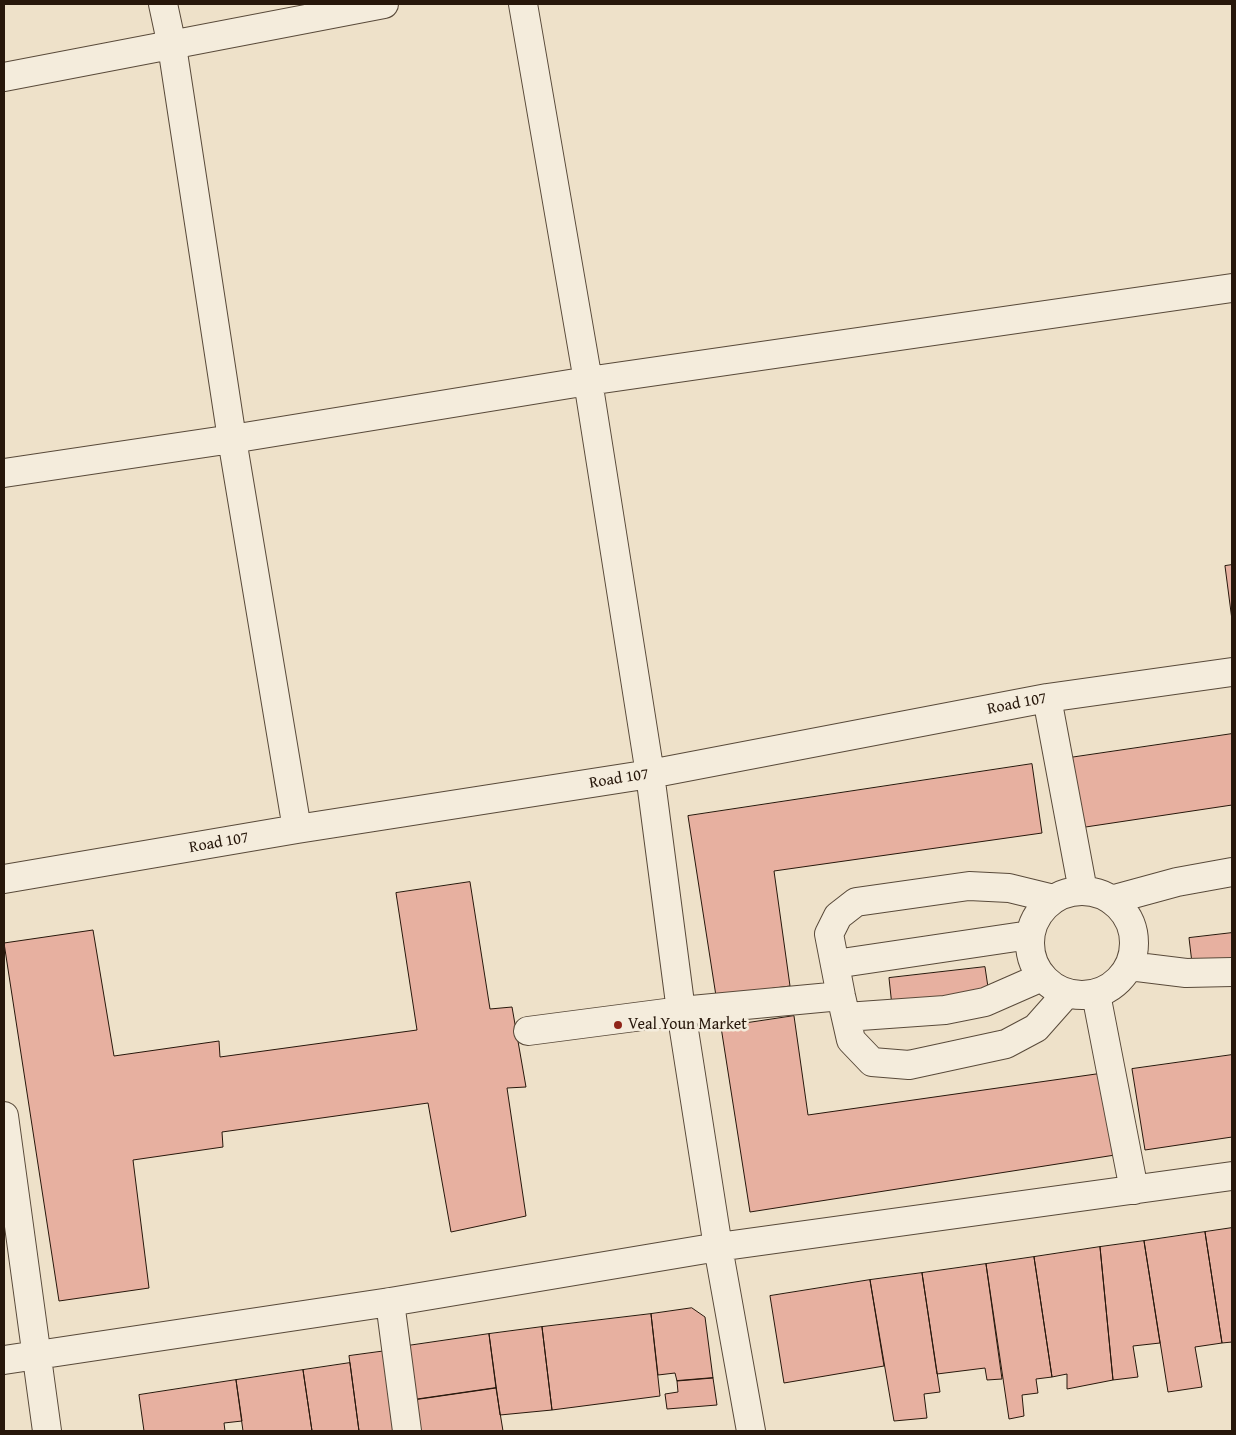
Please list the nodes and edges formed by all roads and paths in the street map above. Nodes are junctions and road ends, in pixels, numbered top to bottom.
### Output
1 (163, 4) edge
2 (384, 4) edge
3 (523, 4) edge
4 (172, 46) junction
5 (4, 78) edge
6 (1232, 288) edge
7 (588, 381) junction
8 (232, 439) junction
9 (4, 473) edge
10 (1232, 672) edge
11 (1047, 698) junction
12 (650, 774) junction
13 (297, 829) junction
14 (1232, 872) edge
15 (4, 879) edge
16 (1083, 891) junction
17 (1054, 899) junction
18 (1111, 900) junction
19 (1030, 935) junction
20 (835, 964) junction
21 (1129, 966) junction
22 (1232, 972) edge
23 (1042, 977) junction
24 (1067, 993) junction
25 (1096, 994) junction
26 (843, 1006) junction
27 (681, 1011) junction
28 (528, 1032) dead end
29 (4, 1116) edge
30 (1232, 1176) edge
31 (1134, 1190) junction
32 (718, 1247) junction
33 (390, 1302) junction
34 (36, 1355) junction
35 (4, 1360) edge
36 (47, 1431) edge
37 (407, 1431) edge
38 (751, 1431) edge

1 - 4 street
2 - 4 street
3 - 7 street
4 - 5 street
4 - 8 street
6 - 7 street
7 - 8 street
7 - 12 street
8 - 9 street
8 - 13 street
10 - 11 street, Road 107
11 - 12 street, Road 107
11 - 16 street
12 - 13 street, Road 107
12 - 27 street
13 - 15 street, Road 107
14 - 18 street
16 - 17 street
16 - 18 street
17 - 19 street
17 - 20 street
18 - 21 street
19 - 20 street
19 - 23 street
20 - 26 street
21 - 22 street
21 - 25 street
23 - 24 street
23 - 26 street
24 - 25 street
24 - 26 street
25 - 31 street
26 - 27 street
27 - 28 street
27 - 32 street
29 - 34 street
30 - 31 street
31 - 32 street
32 - 33 street
32 - 38 street
33 - 34 street
33 - 37 street
34 - 35 street
34 - 36 street

